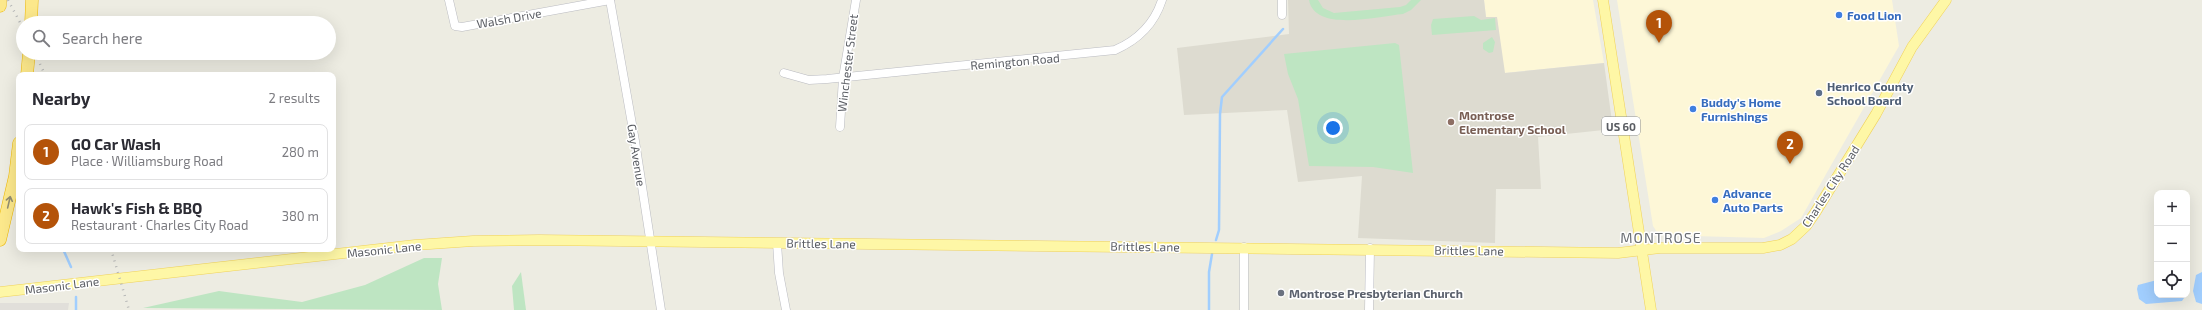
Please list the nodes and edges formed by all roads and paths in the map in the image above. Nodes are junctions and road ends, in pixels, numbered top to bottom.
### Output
1 (0, 0) edge
2 (32, 0) edge
3 (449, 0) edge
4 (610, 0) edge
5 (856, 0) edge
6 (1162, 0) edge
7 (1282, 0) edge
8 (1603, 0) edge
9 (1946, 0) edge
10 (0, 6) edge
11 (1282, 15) dead end
12 (31, 16) edge
13 (28, 60) edge
14 (27, 72) edge
15 (784, 73) dead end
16 (843, 78) junction
17 (840, 126) dead end
18 (16, 168) edge
19 (0, 240) edge
20 (650, 241) junction
21 (777, 243) junction
22 (1244, 247) junction
23 (1370, 248) junction
24 (1640, 251) junction
25 (0, 292) edge
26 (661, 310) edge
27 (786, 310) edge
28 (1244, 310) edge
29 (1369, 310) edge
30 (1651, 310) edge

1 - 10 highway
2 - 12 highway
3 - 4 street, Walsh Drive
4 - 20 street, Gay Avenue
5 - 16 street, Winchester Street
6 - 16 street, Remington Road
7 - 11 street
8 - 24 main road, US 60
9 - 24 main road, Charles City Road
13 - 14 highway
15 - 16 street, Remington Road
16 - 17 street, Winchester Street
19 -> 18 highway
20 - 21 main road, Brittles Lane
20 - 25 main road, Masonic Lane
20 - 26 street, Gay Avenue
21 - 22 main road, Brittles Lane
21 - 27 street
22 - 23 main road, Brittles Lane
22 - 28 street
23 - 24 main road, Brittles Lane
23 - 29 street
24 - 30 main road, US 60

